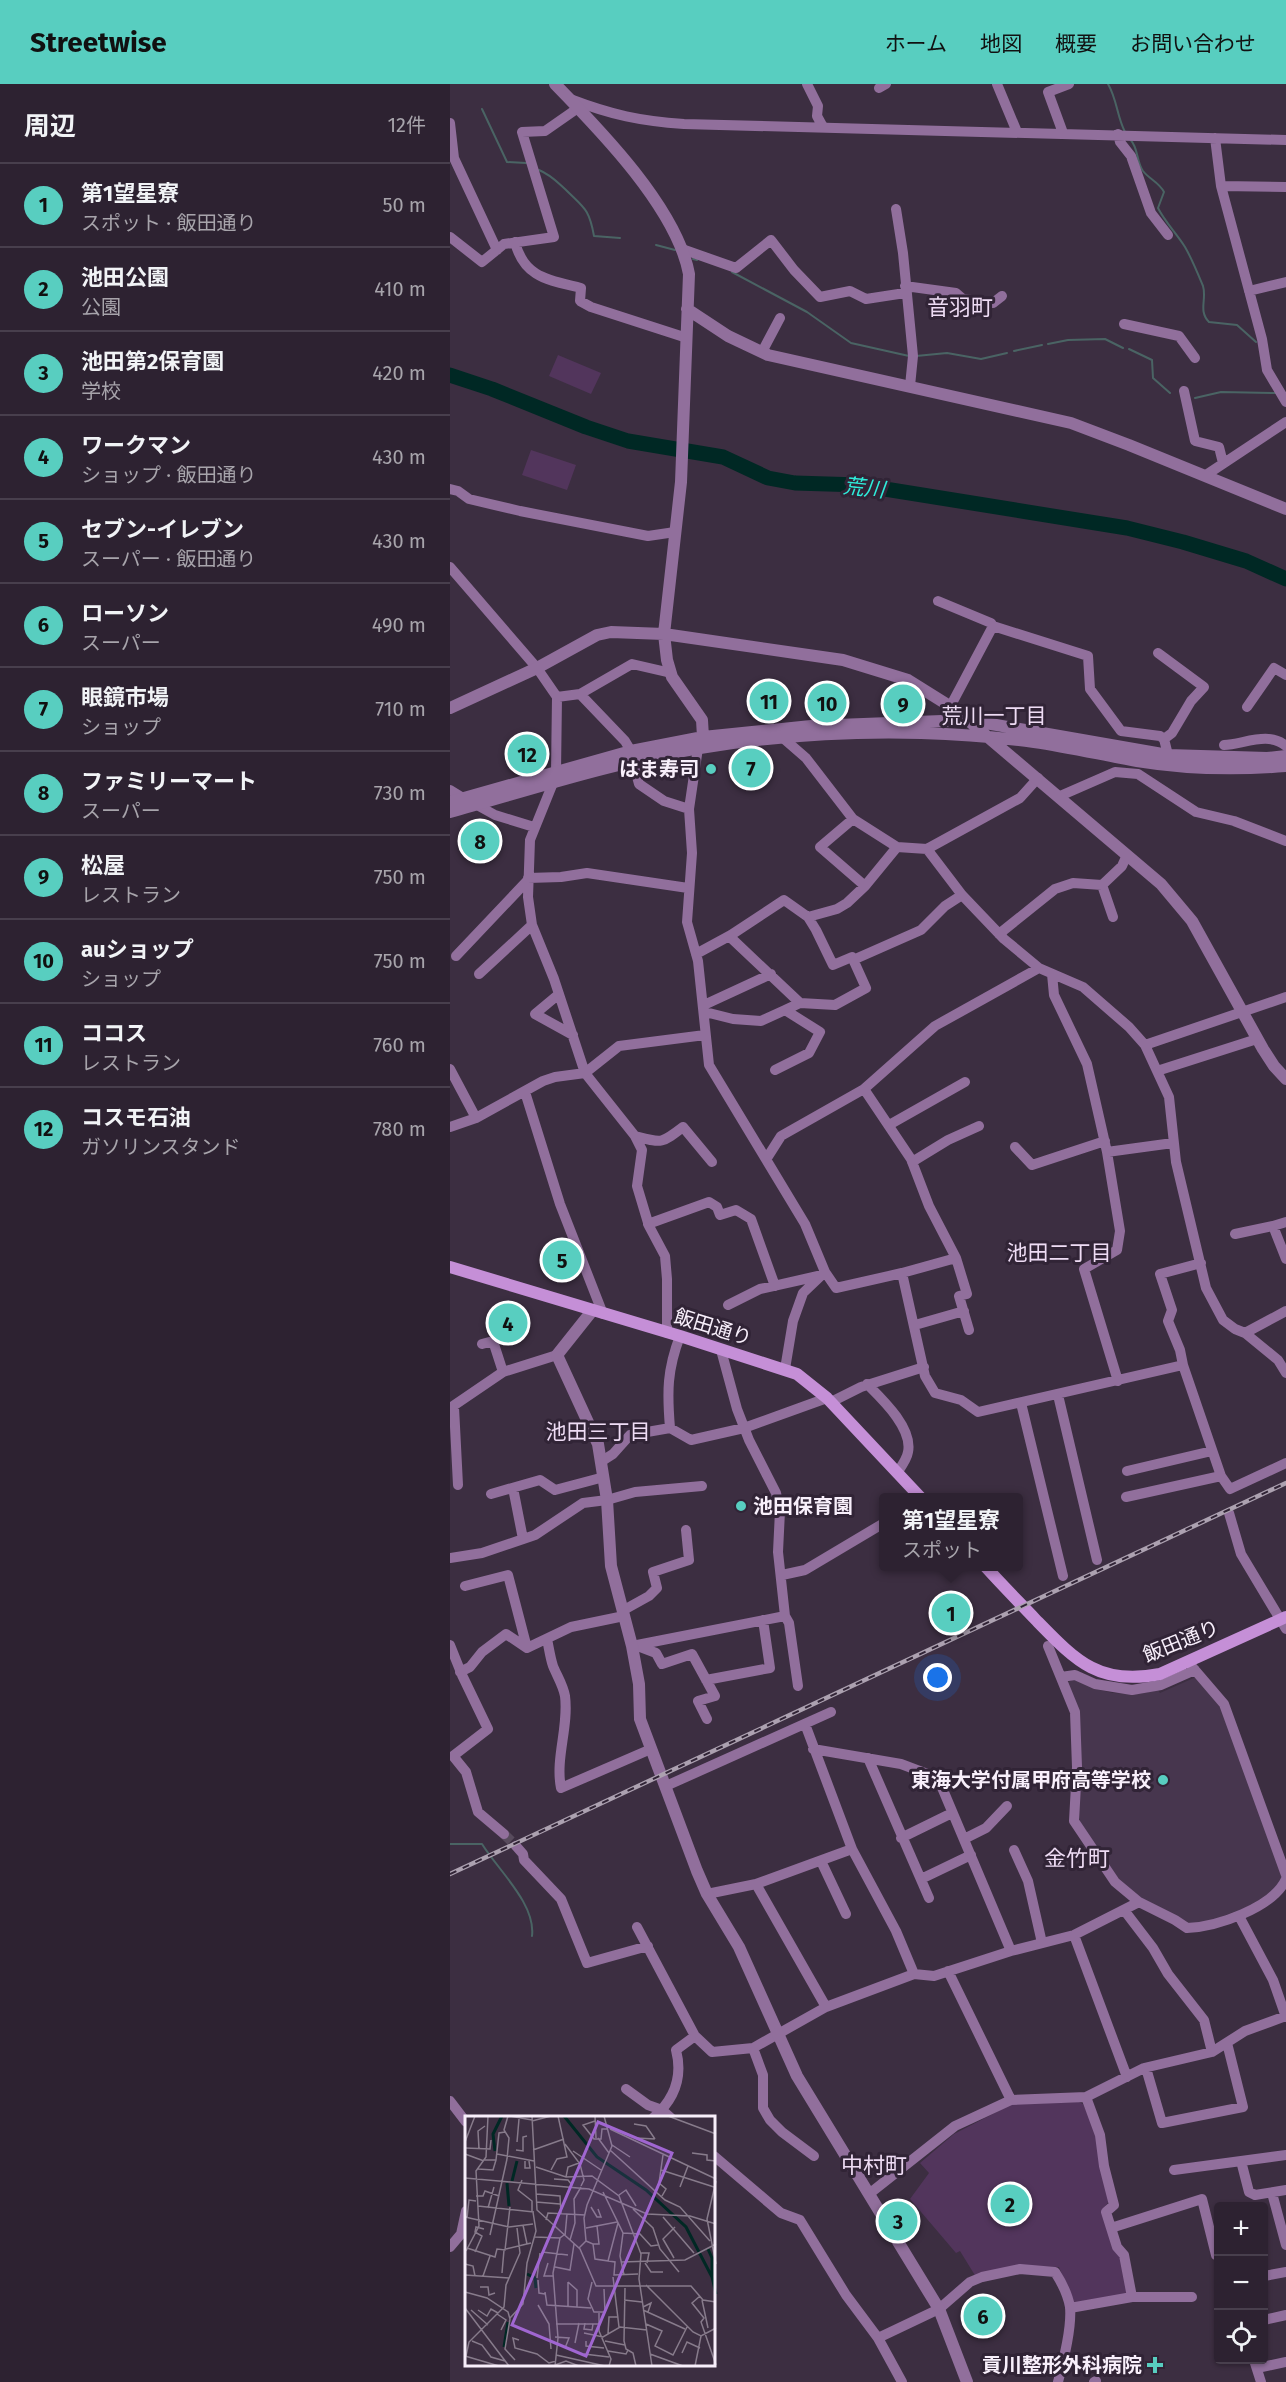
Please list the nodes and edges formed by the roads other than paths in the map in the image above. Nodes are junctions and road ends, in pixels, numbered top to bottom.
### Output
1 (555, 84) edge
2 (807, 84) edge
3 (997, 84) edge
4 (1069, 84) edge
5 (574, 103) junction
6 (450, 123) edge
7 (823, 127) junction
8 (1017, 132) junction
9 (1063, 133) junction
10 (1124, 134) junction
11 (1215, 138) junction
12 (1286, 140) edge
13 (1221, 186) junction
14 (1286, 187) edge
15 (896, 209) dead end
16 (1168, 236) dead end
17 (450, 237) edge
18 (515, 242) junction
19 (682, 249) junction
20 (497, 250) junction
21 (1286, 282) edge
22 (905, 289) junction
23 (1250, 291) junction
24 (1002, 296) dead end
25 (687, 309) junction
26 (780, 318) dead end
27 (1124, 324) dead end
28 (687, 340) junction
29 (762, 352) junction
30 (1196, 358) dead end
31 (910, 386) junction
32 (1184, 391) dead end
33 (1286, 402) edge
34 (1286, 422) edge
35 (1223, 463) junction
36 (1206, 476) junction
37 (450, 489) edge
38 (1286, 509) edge
39 (676, 528) junction
40 (450, 567) edge
41 (938, 601) dead end
42 (993, 626) junction
43 (664, 634) junction
44 (1158, 653) dead end
45 (537, 668) junction
46 (671, 673) junction
47 (1286, 675) edge
48 (580, 694) junction
49 (557, 698) junction
50 (950, 707) junction
51 (1247, 707) dead end
52 (450, 708) edge
53 (968, 720) junction
54 (987, 737) junction
55 (783, 738) junction
56 (1164, 739) junction
57 (701, 743) junction
58 (1224, 745) dead end
59 (1286, 754) edge
60 (1168, 755) junction
61 (632, 757) junction
62 (1139, 761) junction
63 (1136, 774) junction
64 (555, 777) junction
65 (1038, 778) junction
66 (450, 790) edge
67 (1060, 796) junction
68 (463, 798) junction
69 (450, 802) edge
70 (477, 805) junction
71 (689, 809) junction
72 (450, 812) edge
73 (853, 819) junction
74 (534, 827) junction
75 (1286, 842) edge
76 (897, 847) junction
77 (927, 849) junction
78 (1127, 855) junction
79 (528, 879) junction
80 (1102, 885) junction
81 (865, 886) junction
82 (688, 888) junction
83 (962, 895) junction
84 (808, 917) junction
85 (1113, 917) dead end
86 (532, 925) junction
87 (999, 934) junction
88 (729, 936) junction
89 (696, 954) junction
90 (456, 956) dead end
91 (853, 960) junction
92 (1039, 968) junction
93 (479, 974) dead end
94 (1052, 974) junction
95 (771, 975) junction
96 (559, 994) junction
97 (1286, 997) edge
98 (800, 1003) junction
99 (704, 1008) junction
100 (785, 1010) junction
101 (1242, 1011) junction
102 (573, 1035) junction
103 (705, 1035) junction
104 (1257, 1039) junction
105 (1145, 1045) junction
106 (775, 1070) dead end
107 (1157, 1071) junction
108 (585, 1073) junction
109 (451, 1075) edge
110 (1286, 1079) edge
111 (965, 1082) dead end
112 (864, 1089) junction
113 (525, 1092) junction
114 (476, 1118) junction
115 (889, 1125) junction
116 (979, 1126) dead end
117 (450, 1127) edge
118 (635, 1136) junction
119 (1173, 1143) junction
120 (1106, 1146) junction
121 (1016, 1147) dead end
122 (766, 1158) junction
123 (712, 1162) dead end
124 (912, 1162) junction
125 (1286, 1222) edge
126 (648, 1224) junction
127 (1273, 1226) junction
128 (1235, 1234) dead end
129 (956, 1258) junction
130 (1286, 1259) edge
131 (1201, 1263) junction
132 (450, 1267) edge
133 (902, 1273) junction
134 (823, 1274) junction
135 (775, 1286) junction
136 (728, 1305) dead end
137 (964, 1311) junction
138 (1286, 1311) edge
139 (597, 1312) junction
140 (915, 1325) junction
141 (969, 1330) dead end
142 (667, 1333) junction
143 (1245, 1333) junction
144 (680, 1336) junction
145 (482, 1344) dead end
146 (721, 1350) junction
147 (557, 1355) junction
148 (1282, 1358) edge
149 (1183, 1365) junction
150 (924, 1367) junction
151 (785, 1369) junction
152 (502, 1372) junction
153 (1286, 1373) edge
154 (1118, 1381) junction
155 (867, 1384) junction
156 (1058, 1395) junction
157 (829, 1400) junction
158 (1021, 1403) junction
159 (452, 1408) edge
160 (670, 1428) junction
161 (744, 1428) junction
162 (1212, 1451) junction
163 (453, 1460) edge
164 (602, 1461) junction
165 (1286, 1463) edge
166 (1127, 1471) dead end
167 (897, 1473) junction
168 (1221, 1476) junction
169 (604, 1477) junction
170 (458, 1485) dead end
171 (702, 1486) dead end
172 (513, 1488) junction
173 (917, 1493) edge
174 (491, 1494) dead end
175 (1126, 1497) dead end
176 (607, 1500) junction
177 (1229, 1513) dead end
178 (879, 1526) edge
179 (686, 1530) dead end
180 (523, 1539) junction
181 (450, 1558) edge
182 (1097, 1560) dead end
183 (990, 1571) edge
184 (782, 1575) junction
185 (1063, 1575) dead end
186 (465, 1586) dead end
187 (623, 1614) junction
188 (785, 1616) junction
189 (763, 1620) junction
190 (1284, 1622) edge
191 (547, 1639) junction
192 (450, 1645) edge
193 (633, 1645) junction
194 (1048, 1646) dead end
195 (527, 1648) junction
196 (1188, 1666) junction
197 (460, 1672) junction
198 (1061, 1677) junction
199 (706, 1680) junction
200 (798, 1686) dead end
201 (831, 1712) dead end
202 (707, 1719) dead end
203 (805, 1724) junction
204 (651, 1749) junction
205 (813, 1749) junction
206 (868, 1758) junction
207 (666, 1786) junction
208 (1007, 1806) dead end
209 (952, 1813) junction
210 (504, 1834) tunnel mouth
211 (901, 1838) junction
212 (964, 1839) junction
213 (516, 1846) tunnel mouth
214 (852, 1849) junction
215 (1014, 1850) dead end
216 (971, 1855) junction
217 (821, 1861) junction
218 (1286, 1876) edge
219 (921, 1879) junction
220 (756, 1884) junction
221 (707, 1894) junction
222 (929, 1898) dead end
223 (1138, 1902) junction
224 (1124, 1910) junction
225 (846, 1914) dead end
226 (1239, 1916) junction
227 (637, 1927) dead end
228 (1074, 1935) junction
229 (1042, 1943) junction
230 (648, 1946) junction
231 (1011, 1951) junction
232 (948, 1971) junction
233 (914, 1974) junction
234 (826, 2007) junction
235 (1286, 2017) edge
236 (779, 2035) junction
237 (695, 2036) junction
238 (1227, 2043) junction
239 (753, 2048) junction
240 (1212, 2052) junction
241 (1146, 2067) junction
242 (1127, 2077) junction
243 (626, 2089) dead end
244 (1086, 2097) junction
245 (1011, 2100) junction
246 (450, 2101) edge
247 (663, 2110) junction
248 (656, 2116) edge
249 (669, 2116) edge
250 (465, 2121) edge
251 (1286, 2155) edge
252 (814, 2156) dead end
253 (716, 2158) edge
254 (1241, 2161) junction
255 (1174, 2170) dead end
256 (1286, 2190) edge
257 (1272, 2193) junction
258 (869, 2194) junction
259 (465, 2225) edge
260 (1111, 2228) junction
261 (1286, 2245) edge
262 (450, 2247) edge
263 (1214, 2247) edge
264 (1286, 2272) edge
265 (1268, 2275) edge
266 (1132, 2296) junction
267 (1192, 2297) dead end
268 (1070, 2308) junction
269 (939, 2309) junction
270 (1286, 2314) edge
271 (1268, 2319) edge
272 (878, 2338) junction
273 (1286, 2362) edge
274 (1268, 2363) edge
275 (1256, 2364) edge
276 (902, 2382) edge
277 (967, 2382) edge
278 (1058, 2382) edge
279 (1261, 2382) edge

1 - 5 street
2 - 7 street
3 - 8 street
4 - 9 street
5 - 7 street
5 - 18 street
5 - 19 street
6 - 20 street
7 - 8 street
8 - 9 street
9 - 10 street
10 - 11 street
10 - 16 street
11 - 12 street
11 - 13 street
13 - 14 street
13 - 23 street
15 - 22 street
17 - 20 street
18 - 20 street
18 - 28 street
19 - 22 street
19 - 25 street
21 - 23 street
22 - 24 street
22 - 31 street
23 - 33 street
25 - 28 street
25 - 29 street
26 - 29 street
27 - 30 street
28 - 39 street
29 - 31 street
31 - 36 street
32 - 35 street
34 - 35 street
35 - 36 street
36 - 38 street
37 - 39 street
39 - 43 street
40 - 45 street
41 - 42 street
42 - 50 street
42 - 56 street
43 - 45 street
43 - 46 street
43 - 50 street
44 - 56 street
45 - 49 street
45 - 52 street
46 - 48 street
46 - 57 street
47 - 51 street
48 - 49 street
48 - 61 street
49 - 64 street
50 - 53 street
53 - 54 street
53 - 57 street
53 - 60 street
54 - 55 street
54 - 62 street
54 - 65 street
55 - 57 street
55 - 73 street
56 - 60 street
57 - 61 street
57 - 71 street
58 - 59 street
59 - 60 street
59 - 62 street
61 - 64 street
61 - 71 street
62 - 63 street
63 - 67 street
63 - 75 street
64 - 68 street
64 - 70 street
64 - 74 street
65 - 67 street
65 - 77 street
66 - 68 street
67 - 78 street
68 - 69 street
70 - 72 street
70 - 74 street
71 - 82 street
73 - 76 street
73 - 81 street
74 - 79 street
76 - 77 street
76 - 81 street
77 - 83 street
78 - 80 street
78 - 101 street
79 - 82 street
79 - 86 street
79 - 90 street
80 - 85 street
80 - 87 street
81 - 84 street
82 - 89 street
83 - 87 street
83 - 91 street
84 - 88 street
84 - 91 street
86 - 93 street
86 - 96 street
87 - 92 street
88 - 89 street
88 - 95 street
89 - 99 street
91 - 98 street
92 - 94 street
92 - 112 street
94 - 105 street
94 - 120 street
95 - 98 street
95 - 99 street
96 - 102 street
96 - 102 street
97 - 101 street
98 - 100 street
99 - 100 street
99 - 103 street
100 - 106 street
101 - 104 street
101 - 105 street
102 - 108 street
103 - 108 street
103 - 122 street
104 - 107 street
104 - 110 street
105 - 107 street
107 - 119 street
108 - 113 street
108 - 118 street
109 - 114 street
111 - 115 street
112 - 115 street
112 - 122 street
113 - 114 street
113 - 139 street
114 - 117 street
115 - 124 street
116 - 124 street
118 - 123 street
118 - 126 street
119 - 120 street
119 - 131 street
120 - 121 street
120 - 154 street
122 - 134 street
124 - 129 street
125 - 127 street
126 - 135 street
126 - 142 street
127 - 128 street
127 - 130 street
129 - 133 street
129 - 137 street
131 - 143 street
131 - 149 street
132 - 139 main road, 飯田通り
133 - 134 street
133 - 140 street
134 - 135 street
134 - 151 street
135 - 136 street
137 - 140 street
137 - 141 street
138 - 143 street
139 - 142 main road, 飯田通り
139 - 147 street
140 - 150 street
142 - 144 main road, 飯田通り
143 - 148 street
144 - 146 main road, 飯田通り
144 - 160 street
145 - 152 street
146 - 151 main road, 飯田通り
146 - 161 street
147 - 152 street
147 - 164 street
148 - 153 street
149 - 154 street
149 - 162 street
150 - 155 street
150 - 158 street
151 - 157 main road, 飯田通り
152 - 159 street
154 - 156 street
155 - 157 street
155 - 167 street
156 - 158 street
156 - 182 street
157 - 161 street
157 - 167 main road, 飯田通り
158 - 185 street
159 - 163 street
160 - 161 street
160 - 164 street
161 - 184 street
162 - 166 street
162 - 168 street
163 - 170 street
164 - 169 street
165 - 168 street
167 - 173 main road, 飯田通り
168 - 175 street
169 - 172 street
169 - 176 street
171 - 176 street
172 - 174 street
172 - 180 street
176 - 180 street
176 - 187 street
177 - 190 street
178 - 184 street
179 - 187 street
180 - 181 street
183 - 196 main road, 飯田通り
184 - 188 street
186 - 195 street
187 - 191 street
187 - 193 street
188 - 189 street
188 - 200 street
189 - 193 street
189 - 199 street
190 - 196 main road, 飯田通り
191 - 195 street
191 - 204 street
192 - 197 street
193 - 199 street
193 - 204 street
194 - 198 street
195 - 197 street
196 - 198 street
196 - 218 street
197 - 210 street
198 - 223 street
199 - 202 street
201 - 203 street
203 - 205 street
203 - 207 street
204 - 207 street
205 - 206 street
205 - 214 street
206 - 209 street
206 - 211 street
207 - 221 street
208 - 212 street
209 - 211 street
209 - 212 street
211 - 219 street
212 - 216 street
213 - 230 street
214 - 217 street
214 - 233 street
215 - 229 street
216 - 219 street
216 - 231 street
217 - 220 street
217 - 225 street
218 - 226 street
219 - 222 street
220 - 221 street
220 - 234 street
221 - 236 street
223 - 224 street
223 - 226 street
224 - 228 street
224 - 240 street
226 - 235 street
227 - 230 street
228 - 229 street
228 - 242 street
229 - 231 street
230 - 237 street
231 - 232 street
232 - 233 street
232 - 245 street
233 - 234 street
234 - 236 street
235 - 238 street
236 - 239 street
236 - 258 street
237 - 239 street
237 - 247 street
238 - 240 street
238 - 241 street
239 - 252 street
240 - 241 street
241 - 242 street
242 - 244 street
243 - 247 street
244 - 245 street
244 - 260 street
245 - 258 street
246 - 250 street
247 - 248 street
247 - 249 street
251 - 254 street
253 - 272 street
254 - 255 street
254 - 257 street
256 - 257 street
257 - 261 street
258 - 269 street
259 - 262 street
260 - 263 street
260 - 266 street
264 - 265 street
266 - 267 street
266 - 268 street
268 - 269 street
268 - 278 street
269 - 272 street
269 - 277 street
270 - 271 street
272 - 276 street
273 - 274 street
275 - 279 street

